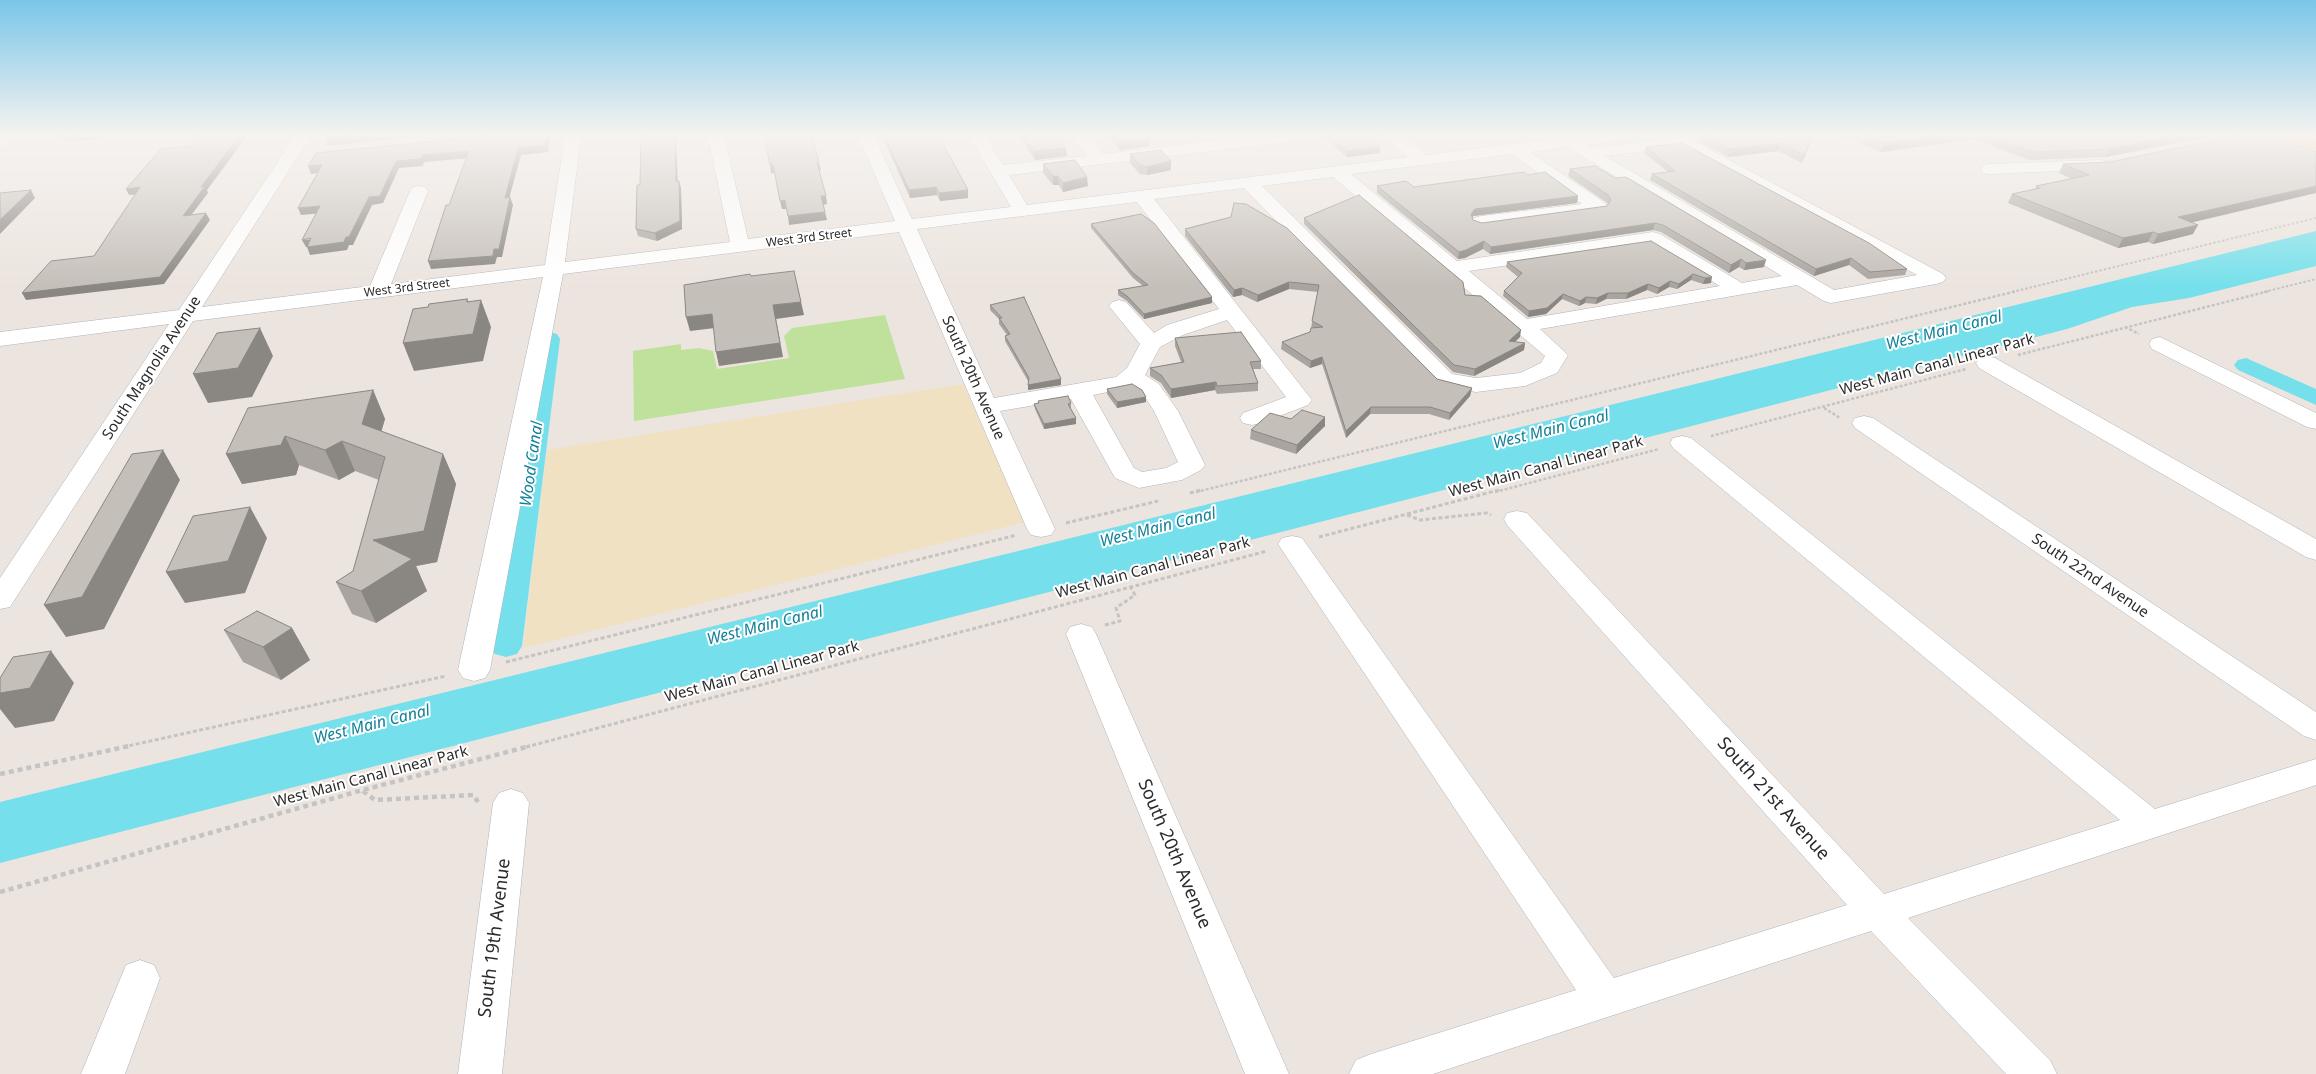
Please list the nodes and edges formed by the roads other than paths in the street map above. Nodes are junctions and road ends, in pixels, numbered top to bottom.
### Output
1 (275, 186) edge
2 (566, 186) edge
3 (727, 186) edge
4 (888, 186) edge
5 (1008, 186) edge
6 (1189, 186) edge
7 (1252, 186) edge
8 (1355, 186) edge
9 (1571, 186) edge
10 (1644, 186) edge
11 (1766, 186) edge
12 (419, 191) dead end
13 (1142, 196) junction
14 (1023, 212) junction
15 (1481, 222) edge
16 (905, 226) junction
17 (740, 246) junction
18 (1453, 268) junction
19 (554, 270) junction
20 (1800, 279) junction
21 (1738, 289) junction
22 (378, 292) junction
23 (1119, 306) dead end
24 (1231, 312) junction
25 (186, 316) junction
26 (1522, 326) junction
27 (0, 339) edge
28 (1151, 343) junction
29 (2160, 344) dead end
30 (1988, 363) road end
31 (1131, 376) junction
32 (1079, 391) junction
33 (986, 406) junction
34 (1252, 418) dead end
35 (1854, 422) road end
36 (2316, 422) edge
37 (1682, 443) road end
38 (1507, 520) road end
39 (1041, 529) dead end
40 (1292, 544) road end
41 (2316, 551) edge
42 (0, 600) edge
43 (1081, 634) dead end
44 (474, 670) dead end
45 (2316, 728) edge
46 (2316, 772) edge
47 (496, 804) road end
48 (2150, 825) junction
49 (1876, 912) junction
50 (140, 978) dead end
51 (1605, 999) junction
52 (103, 1074) edge
53 (480, 1074) edge
54 (1267, 1074) edge
55 (1371, 1074) edge
56 (2035, 1074) edge

1 - 25 street, South Magnolia Avenue
2 - 19 street
3 - 17 street
4 - 16 street, South 20th Avenue
5 - 14 street
6 - 13 street, West 3rd Street
7 - 26 street
8 - 18 street
9 - 15 street
10 - 20 street
11 - 20 street
12 - 22 street
13 - 14 street, West 3rd Street
13 - 24 street
14 - 16 street, West 3rd Street
16 - 17 street, West 3rd Street
16 - 33 street, South 20th Avenue
17 - 19 street, West 3rd Street
18 - 21 street
18 - 26 street
19 - 22 street, West 3rd Street
19 - 44 street
20 - 21 street
21 - 26 street
22 - 25 street, West 3rd Street
23 - 28 street
24 - 28 street
24 - 34 street
25 - 27 street, West 3rd Street
25 - 42 street, South Magnolia Avenue
28 - 31 street
29 - 36 street
30 - 41 street
31 - 32 street
31 - 32 street
32 - 33 street
33 - 39 street, South 20th Avenue
35 - 45 street, South 22nd Avenue
37 - 48 street
38 - 49 street, South 21st Avenue
40 - 51 street
43 - 54 street, South 20th Avenue
46 - 48 street
47 - 53 street, South 19th Avenue
48 - 49 street
49 - 51 street
49 - 56 street, South 21st Avenue
50 - 52 street
51 - 55 street

